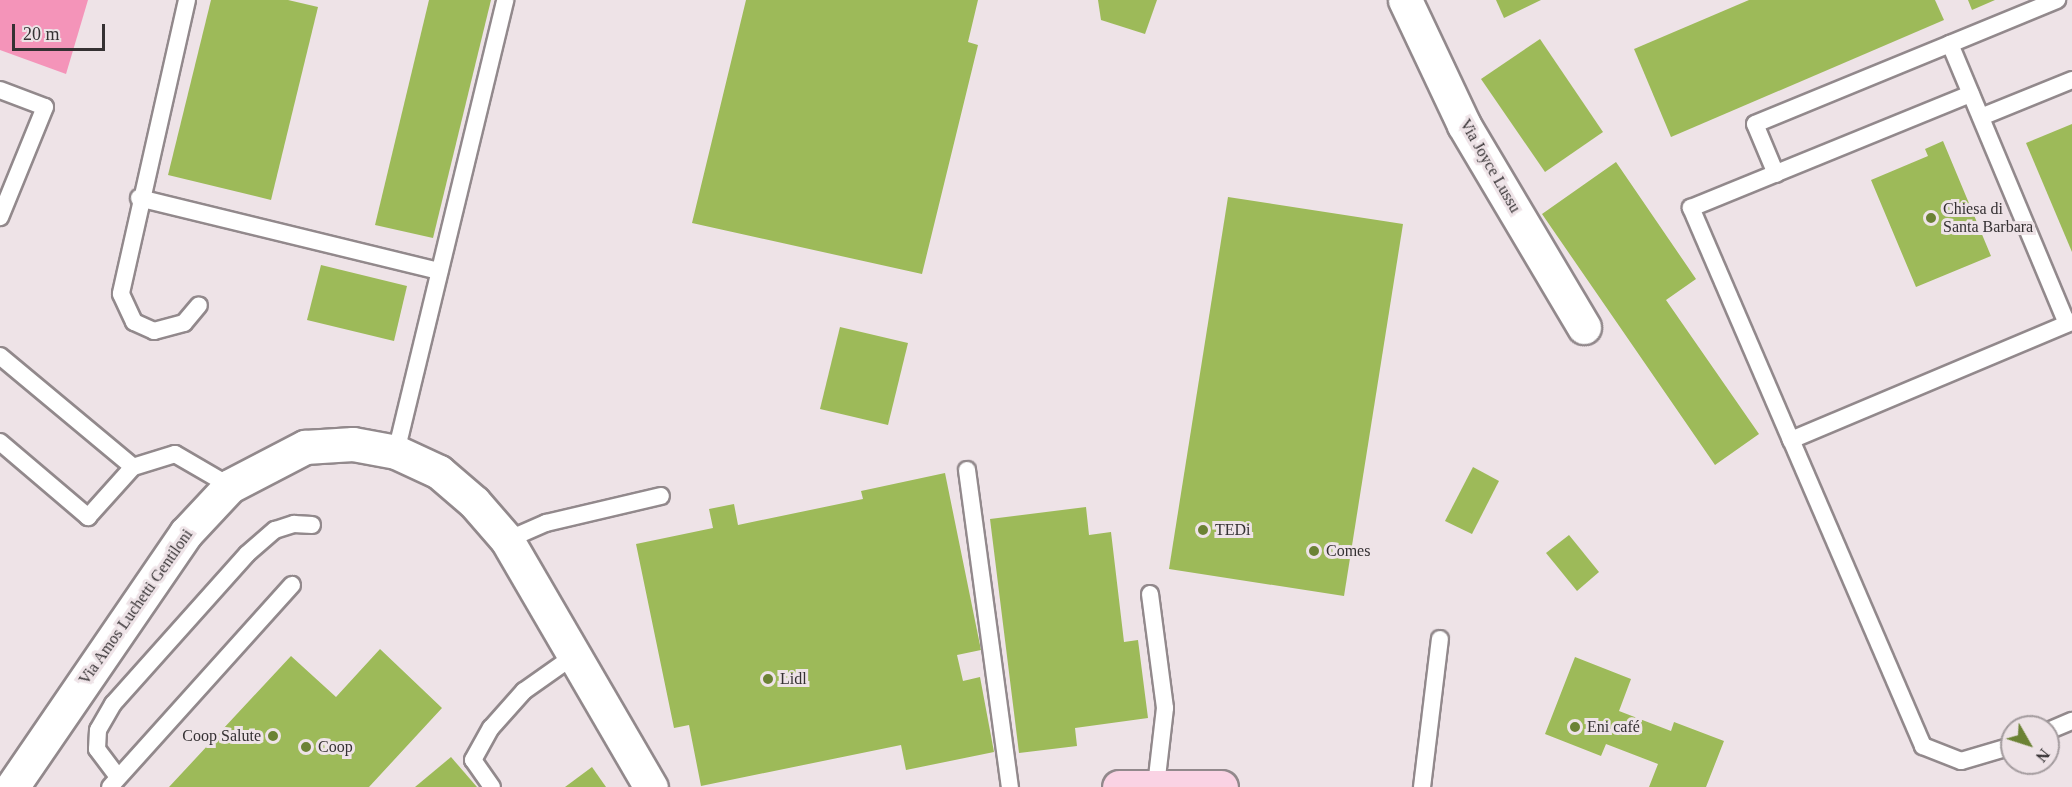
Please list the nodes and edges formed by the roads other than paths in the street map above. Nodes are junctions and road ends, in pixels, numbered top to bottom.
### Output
1 (187, 0) edge
2 (505, 0) edge
3 (1405, 0) edge
4 (2057, 0) edge
5 (1950, 44) junction
6 (2072, 80) edge
7 (0, 90) edge
8 (1971, 94) junction
9 (1981, 117) junction
10 (1776, 174) junction
11 (139, 198) junction
12 (0, 217) edge
13 (439, 271) junction
14 (198, 305) dead end
15 (2069, 323) edge
16 (1584, 327) dead end
17 (0, 356) edge
18 (1791, 440) junction
19 (0, 442) edge
20 (396, 452) junction
21 (133, 467) junction
22 (967, 471) dead end
23 (230, 486) junction
24 (661, 496) dead end
25 (312, 525) dead end
26 (507, 540) junction
27 (292, 585) dead end
28 (1150, 594) dead end
29 (1440, 639) dead end
30 (575, 655) junction
31 (2000, 749) edge
32 (114, 782) edge
33 (1155, 786) edge
34 (12, 787) edge
35 (492, 787) edge
36 (651, 787) edge
37 (1010, 787) edge
38 (1119, 787) edge
39 (1221, 787) edge
40 (1422, 787) edge

1 - 11 lane
2 - 13 lane
3 - 16 street, Via Joyce Lussu
4 - 5 lane
5 - 8 lane
5 - 10 lane
6 - 9 lane
7 - 12 lane
8 - 9 lane
8 - 10 lane
9 - 15 lane
10 - 18 lane
11 - 13 lane
11 - 14 lane
13 - 20 lane
15 - 18 lane
17 - 21 lane
18 - 31 lane
19 - 21 lane
20 - 23 street, Via Amos Luchetti Gentiloni
20 - 26 street, Via Amos Luchetti Gentiloni
21 - 23 lane
22 - 37 lane
23 - 34 street, Via Amos Luchetti Gentiloni
24 - 26 lane
25 - 32 lane
26 - 30 street, Via Amos Luchetti Gentiloni
27 - 32 lane
28 - 33 lane
29 - 40 lane
30 - 35 lane
30 - 36 street, Via Amos Luchetti Gentiloni
33 - 38 main road
33 - 39 main road

